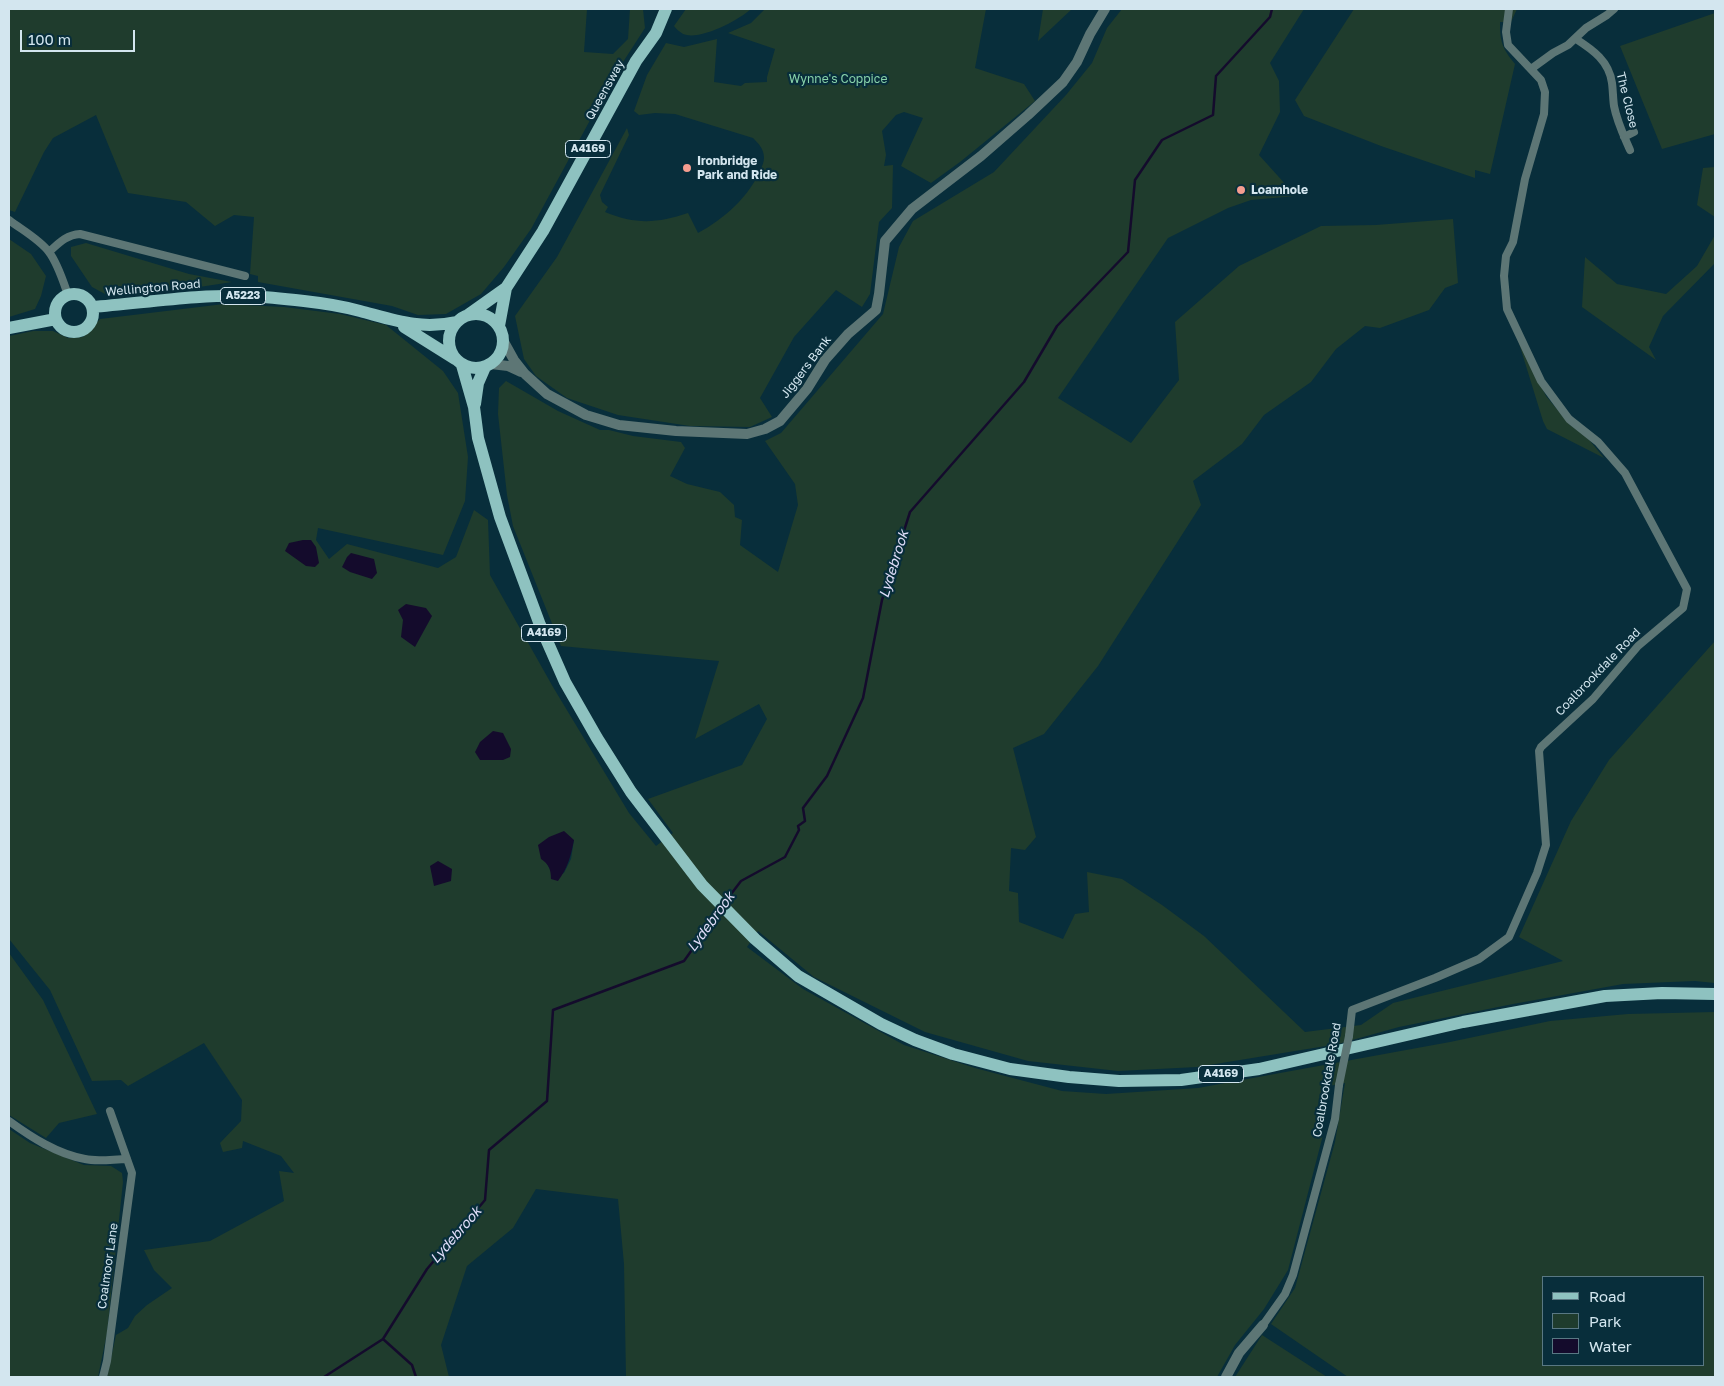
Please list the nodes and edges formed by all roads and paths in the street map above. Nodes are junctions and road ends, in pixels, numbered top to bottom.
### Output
1 (666, 9) edge
2 (1105, 9) edge
3 (1509, 9) edge
4 (1614, 9) edge
5 (1576, 39) junction
6 (1531, 69) junction
7 (1634, 132) dead end
8 (1624, 137) junction
9 (1630, 150) dead end
10 (9, 220) edge
11 (48, 252) junction
12 (245, 276) dead end
13 (506, 288) junction
14 (68, 295) junction
15 (92, 308) junction
16 (468, 315) junction
17 (56, 319) junction
18 (393, 321) junction
19 (456, 322) junction
20 (499, 326) junction
21 (9, 328) edge
22 (504, 342) junction
23 (459, 362) junction
24 (488, 366) junction
25 (524, 374) junction
26 (474, 407) junction
27 (1715, 994) edge
28 (110, 1111) dead end
29 (9, 1121) edge
30 (127, 1159) junction
31 (1263, 1325) joint
32 (103, 1377) edge
33 (1226, 1377) edge

1 - 13 main road, Queensway / A4169
2 - 25 street, Jiggers Bank
3 - 6 street
4 - 5 street
5 - 6 street
5 - 8 street, The Close
6 - 31 street, Coalbrookdale Road, bridge
7 - 8 street
8 - 9 street, The Close
10 - 11 street
11 - 12 street, Wellington Road
11 - 14 street
13 - 16 main road, Queensway / A4169
13 - 20 main road, Queensway / A4169
14 - 15 main road, Wellington Road
14 - 17 main road
15 - 17 main road, Wellington Road
15 - 18 main road, Wellington Road / A5223
16 - 19 main road
16 - 20 main road
17 - 21 main road
18 - 19 main road, Wellington Road / A5223
18 - 23 main road, Wellington Road / A5223
19 - 23 main road
20 - 22 main road
22 - 24 main road
22 - 25 street, Jiggers Bank
23 - 24 main road
23 - 26 main road, A4169
24 - 25 street, Jiggers Bank
24 - 26 main road, A4169
26 - 27 main road, A4169
28 - 30 street, Coalmoor Lane
29 - 30 street
30 - 32 street, Coalmoor Lane
31 - 33 street, Coalbrookdale Road

